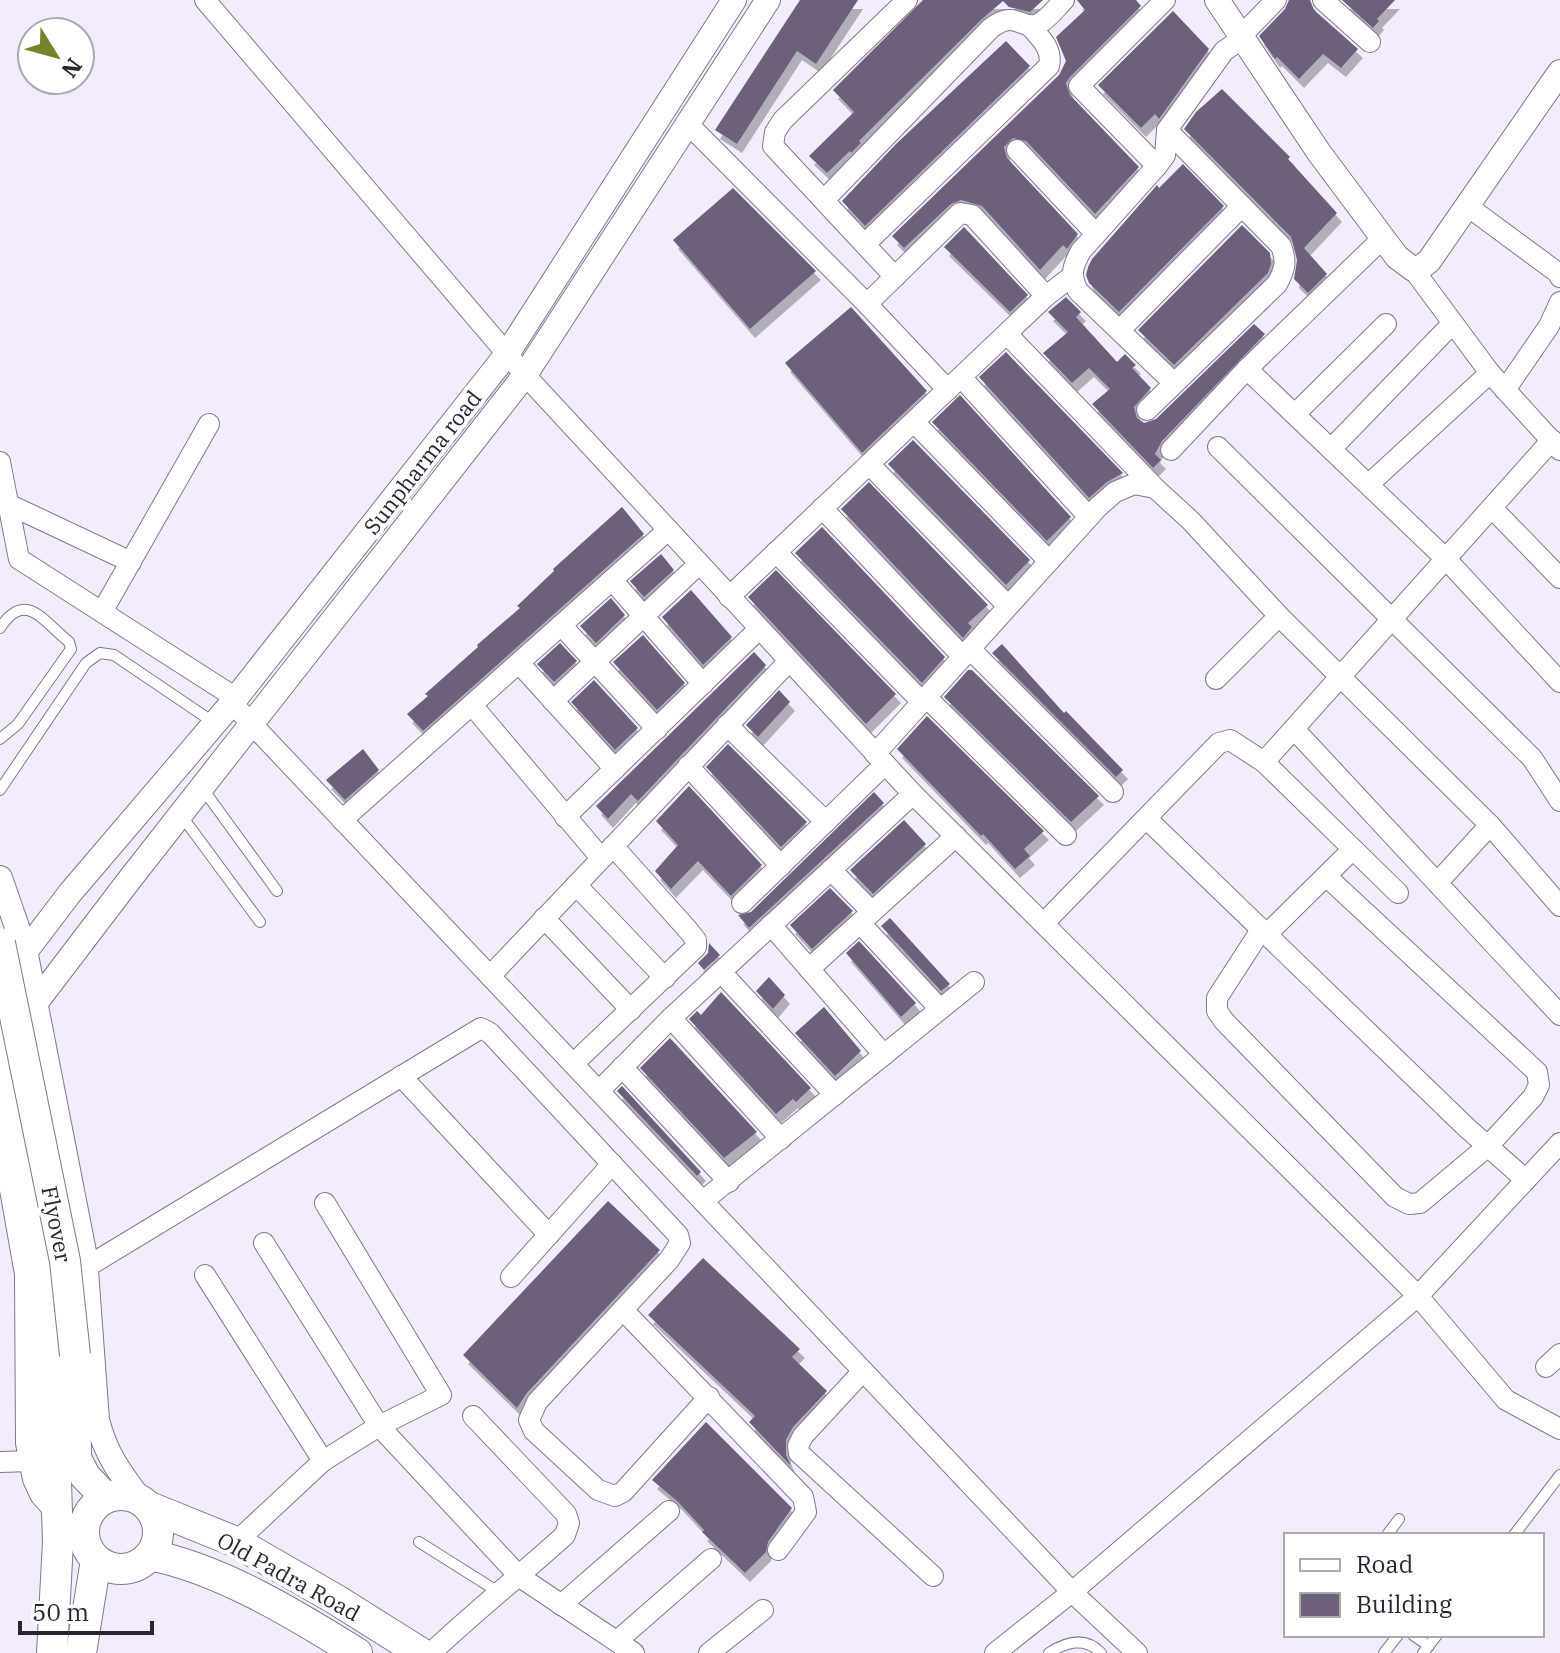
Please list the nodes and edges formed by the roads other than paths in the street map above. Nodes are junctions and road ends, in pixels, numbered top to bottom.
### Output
1 (734, 0) edge
2 (768, 0) edge
3 (907, 0) edge
4 (1064, 0) edge
5 (1165, 0) edge
6 (1217, 0) edge
7 (1276, 0) edge
8 (1323, 0) edge
9 (216, 4) edge
10 (1029, 25) junction
11 (1243, 36) junction
12 (1370, 42) dead end
13 (1560, 72) edge
14 (688, 124) junction
15 (1167, 130) junction
16 (1017, 150) dead end
17 (1157, 166) junction
18 (824, 200) junction
19 (1466, 205) junction
20 (1242, 206) junction
21 (1096, 234) junction
22 (1383, 238) junction
23 (865, 244) junction
24 (1413, 269) junction
25 (895, 277) junction
26 (1071, 277) junction
27 (1560, 277) edge
28 (1046, 296) junction
29 (1560, 302) edge
30 (867, 304) junction
31 (1386, 324) dead end
32 (1452, 324) junction
33 (1120, 330) junction
34 (1555, 330) edge
35 (1007, 334) junction
36 (507, 354) junction
37 (1247, 369) junction
38 (1490, 373) junction
39 (525, 375) junction
40 (954, 383) junction
41 (1174, 383) junction
42 (1505, 390) junction
43 (1147, 410) dead end
44 (1295, 414) junction
45 (1560, 418) edge
46 (914, 422) junction
47 (209, 424) dead end
48 (1553, 441) edge
49 (1218, 447) dead end
50 (1331, 449) junction
51 (1171, 450) dead end
52 (0, 462) edge
53 (869, 464) junction
54 (1369, 484) junction
55 (1155, 488) junction
56 (8, 504) junction
57 (822, 508) junction
58 (1492, 508) junction
59 (1089, 517) junction
60 (667, 531) junction
61 (776, 552) junction
62 (1446, 559) junction
63 (1049, 561) junction
64 (131, 562) junction
65 (699, 564) junction
66 (1560, 578) edge
67 (612, 580) junction
68 (729, 597) junction
69 (1008, 606) junction
70 (102, 612) junction
71 (643, 616) junction
72 (1279, 616) junction
73 (1391, 620) junction
74 (561, 625) junction
75 (0, 628) edge
76 (759, 629) junction
77 (966, 653) junction
78 (789, 661) junction
79 (595, 662) junction
80 (519, 663) junction
81 (1341, 676) junction
82 (1216, 679) dead end
83 (1560, 682) edge
84 (703, 684) junction
85 (924, 699) junction
86 (234, 701) junction
87 (553, 701) junction
88 (472, 705) junction
89 (215, 723) junction
90 (252, 725) junction
91 (727, 725) junction
92 (657, 729) junction
93 (1294, 729) junction
94 (0, 739) edge
95 (880, 759) junction
96 (1264, 762) junction
97 (688, 766) junction
98 (615, 769) junction
99 (203, 788) junction
100 (0, 790) edge
101 (1113, 792) dead end
102 (913, 794) junction
103 (1560, 801) edge
104 (181, 815) junction
105 (565, 817) junction
106 (1147, 819) junction
107 (342, 820) junction
108 (826, 822) junction
109 (1490, 825) junction
110 (1066, 835) dead end
111 (956, 836) junction
112 (1353, 849) junction
113 (607, 852) junction
114 (781, 866) junction
115 (831, 870) junction
116 (1326, 876) junction
117 (0, 878) edge
118 (1438, 882) junction
119 (576, 885) junction
120 (277, 891) dead end
121 (1398, 893) dead end
122 (742, 903) dead end
123 (1560, 906) edge
124 (866, 917) junction
125 (544, 918) junction
126 (260, 922) dead end
127 (1044, 923) junction
128 (771, 925) junction
129 (1263, 932) junction
130 (13, 946) edge
131 (809, 969) junction
132 (721, 972) junction
133 (490, 976) junction
134 (665, 978) junction
135 (974, 982) dead end
136 (0, 985) edge
137 (34, 1005) junction
138 (940, 1009) junction
139 (631, 1010) junction
140 (1560, 1015) edge
141 (671, 1018) junction
142 (0, 1032) edge
143 (884, 1055) junction
144 (573, 1064) junction
145 (622, 1067) junction
146 (401, 1076) junction
147 (599, 1091) junction
148 (835, 1095) junction
149 (0, 1122) edge
150 (781, 1139) junction
151 (1560, 1143) edge
152 (1488, 1146) junction
153 (612, 1164) junction
154 (1526, 1180) junction
155 (729, 1182) junction
156 (8, 1201) edge
157 (703, 1201) junction
158 (325, 1203) dead end
159 (549, 1235) junction
160 (264, 1243) dead end
161 (85, 1268) junction
162 (205, 1275) dead end
163 (511, 1277) dead end
164 (1418, 1296) junction
165 (623, 1310) junction
166 (863, 1371) junction
167 (709, 1397) junction
168 (473, 1416) dead end
169 (379, 1426) junction
170 (1560, 1429) edge
171 (65, 1436) junction
172 (31, 1461) junction
173 (323, 1461) junction
174 (0, 1462) edge
175 (1560, 1475) edge
176 (106, 1498) junction
177 (147, 1504) junction
178 (57, 1511) junction
179 (669, 1511) dead end
180 (1399, 1519) dead end
181 (1388, 1533) edge
182 (1516, 1533) edge
183 (236, 1542) junction
184 (419, 1542) dead end
185 (778, 1550) dead end
186 (150, 1555) junction
187 (93, 1557) junction
188 (711, 1559) dead end
189 (933, 1576) dead end
190 (520, 1577) junction
191 (55, 1590) junction
192 (1072, 1592) junction
193 (500, 1593) junction
194 (561, 1605) junction
195 (763, 1610) dead end
196 (1396, 1637) edge
197 (617, 1641) junction
198 (52, 1653) edge
199 (81, 1653) edge
200 (357, 1653) edge
201 (421, 1653) edge
202 (431, 1653) edge
203 (634, 1653) edge
204 (709, 1653) edge
205 (995, 1653) edge
206 (1049, 1653) edge
207 (1101, 1653) edge
208 (1137, 1653) edge
209 (1384, 1653) edge

1 - 36 street, Sunpharma road
2 - 14 street, Sunpharma road
3 - 18 street
4 - 10 street
5 - 17 street
6 - 11 street
7 - 11 street
8 - 12 street
9 - 36 street
10 - 18 street
10 - 23 street
11 - 15 street
11 - 22 street
13 - 19 street
14 - 30 street
14 - 39 street, Sunpharma road
15 - 17 street
15 - 20 street
16 - 21 street
17 - 21 street
18 - 23 street
19 - 24 street
19 - 27 street
20 - 33 street
20 - 41 street
21 - 26 street
22 - 24 street
22 - 37 street
23 - 25 street
24 - 32 street
25 - 28 street
25 - 30 street
26 - 28 street
26 - 33 street
28 - 35 street
29 - 34 street
30 - 40 street
31 - 44 street
32 - 38 street
32 - 50 street
33 - 41 street
34 - 42 street
35 - 40 street
35 - 55 street
36 - 39 street
36 - 86 street, Sunpharma road
37 - 44 street
37 - 51 street
38 - 42 street
38 - 54 street
39 - 60 street
39 - 90 street, Sunpharma road
40 - 46 street
40 - 59 street
41 - 43 street
42 - 48 street
44 - 50 street
45 - 48 street
46 - 53 street
46 - 63 street
47 - 64 street
48 - 58 street
49 - 73 street
50 - 54 street
52 - 56 street
53 - 57 street
53 - 69 street
54 - 62 street
55 - 59 street
55 - 72 street
56 - 64 street
56 - 70 street
57 - 61 street
57 - 77 street
58 - 62 street
58 - 66 street
59 - 63 street
60 - 65 street
60 - 67 street
61 - 68 street
61 - 85 street
62 - 73 street
62 - 83 street
63 - 69 street
64 - 70 street
65 - 68 street
65 - 71 street
67 - 71 street
67 - 74 street
68 - 76 street
69 - 77 street
70 - 86 street
71 - 79 street
71 - 84 street
72 - 81 street
72 - 82 street
73 - 81 street
73 - 103 street
74 - 79 street
74 - 80 street
75 - 94 lane
76 - 78 street
76 - 84 street
77 - 85 street
77 - 101 street
78 - 91 street
78 - 95 street
79 - 87 street
79 - 92 street
80 - 87 street
80 - 88 street
81 - 93 street
81 - 109 street
84 - 92 street
85 - 95 street
85 - 110 street
86 - 89 street, Sunpharma road
86 - 90 street
87 - 98 street
88 - 105 street
88 - 107 street
89 - 100 lane
89 - 130 street, Sunpharma road
90 - 99 street, Sunpharma road
90 - 107 street
91 - 97 street
91 - 108 street
92 - 98 street
93 - 96 street
93 - 118 street
95 - 102 street
95 - 108 street
96 - 106 street
96 - 112 street
97 - 113 street
97 - 114 street
98 - 105 street
99 - 104 street, Sunpharma road
99 - 120 lane
102 - 111 street
102 - 115 street
104 - 126 lane
104 - 137 street, Sunpharma road
105 - 113 street
106 - 127 street
106 - 129 street
107 - 133 street
108 - 114 street
109 - 118 street
109 - 123 street
111 - 124 street
111 - 127 street
112 - 116 street
112 - 121 street
113 - 119 street
113 - 134 street
114 - 122 street
115 - 124 street
115 - 128 street
116 - 129 street
116 - 152 street
117 - 130 street
118 - 140 street
119 - 125 street
119 - 134 street
124 - 131 street
124 - 138 street
125 - 133 street
125 - 139 street
127 - 164 street
128 - 131 street
128 - 132 street
129 - 152 street
129 - 152 street
130 - 136 street, Sunpharma road
130 - 137 street
130 - 171 main road, Flyover, bridge
131 - 143 street
132 - 141 street
132 - 148 street
133 - 144 street
134 - 139 street
135 - 138 street
137 - 161 street
138 - 143 street
139 - 144 street
141 - 145 street
141 - 150 street
142 - 171 main road, Flyover
143 - 148 street
144 - 147 street
145 - 147 street
145 - 155 street
146 - 153 street
146 - 159 street
146 - 161 street
147 - 157 street
148 - 150 street
149 - 156 street
150 - 155 street
151 - 154 street
152 - 154 street
153 - 159 street
153 - 165 street
154 - 164 street
155 - 157 street
156 - 172 street
157 - 166 street
158 - 169 street
159 - 163 street
160 - 169 street
161 - 177 street
162 - 173 street
164 - 170 street
164 - 192 street
165 - 167 street
165 - 167 street
166 - 189 street
166 - 192 street
167 - 185 street
168 - 190 street
169 - 173 street
169 - 190 street
171 - 176 main road, Flyover
171 - 178 main road, Flyover
172 - 174 street
172 - 178 street
173 - 183 street
175 - 182 lane
176 - 177 main road
176 - 187 main road
177 - 183 main road, Old Padra Road
177 - 186 main road
178 - 191 main road, Flyover
179 - 194 street
180 - 181 lane
183 - 201 main road, Old Padra Road
184 - 193 lane
186 - 187 main road
186 - 200 main road, Old Padra Road
187 - 191 main road
187 - 199 main road
188 - 197 street
190 - 193 street
190 - 194 street
191 - 198 main road, Flyover
192 - 205 street
192 - 208 street
193 - 202 street
194 - 197 street
195 - 204 street
196 - 209 lane
197 - 203 street
206 - 207 lane

